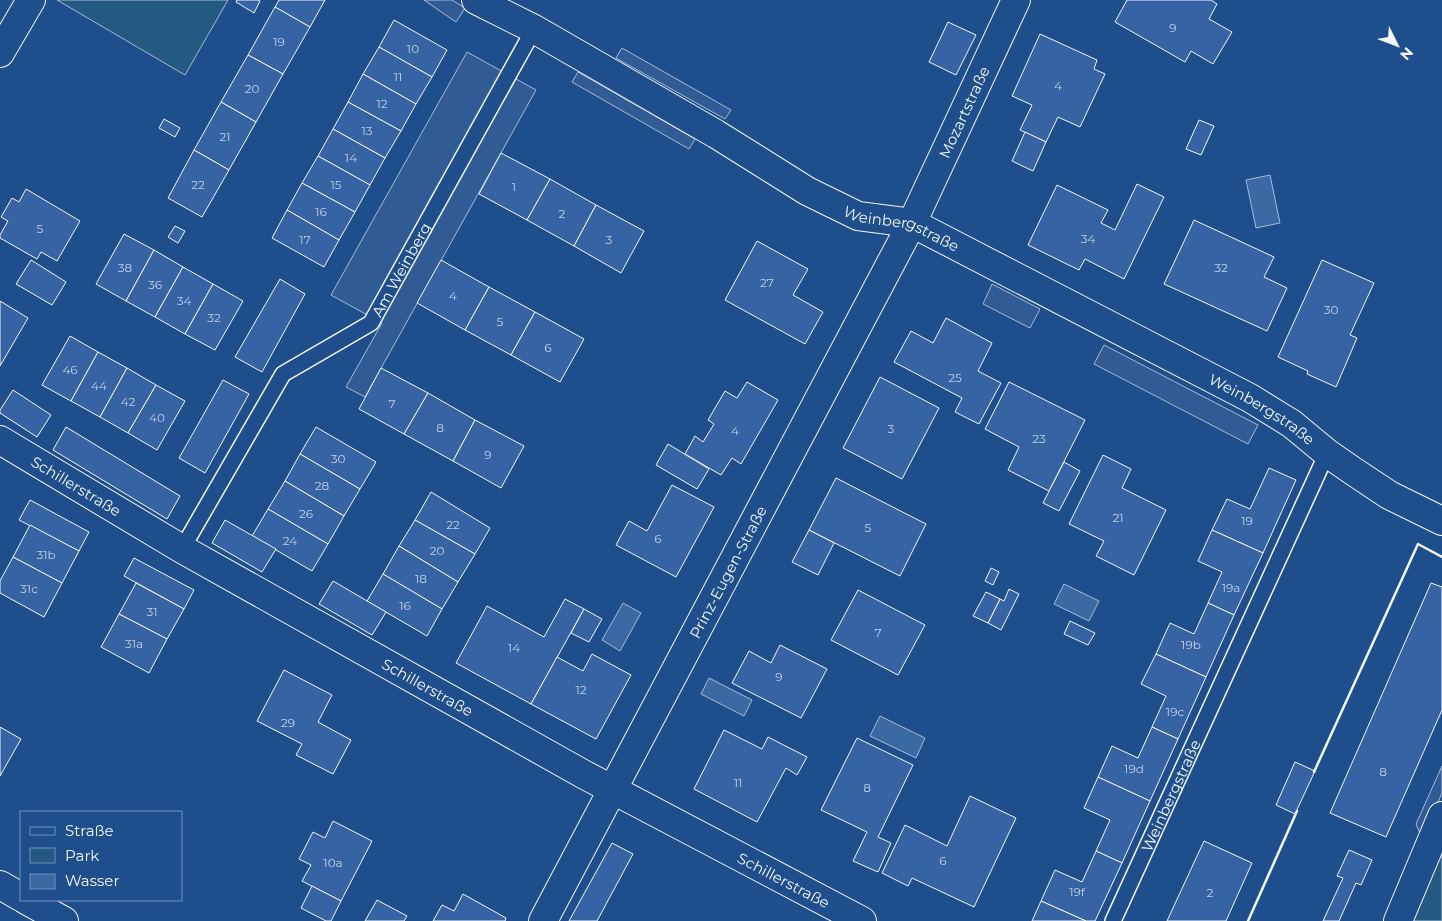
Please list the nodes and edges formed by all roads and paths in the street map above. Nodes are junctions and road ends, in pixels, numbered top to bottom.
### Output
1 (31, 0) edge
2 (476, 0) edge
3 (1016, 0) edge
4 (534, 29) junction
5 (0, 53) edge
6 (912, 223) junction
7 (0, 440) edge
8 (1327, 453) junction
9 (1442, 521) edge
10 (182, 549) junction
11 (613, 790) junction
12 (1442, 816) edge
13 (0, 885) edge
14 (20, 896) edge
15 (28, 901) edge
16 (64, 921) edge
17 (543, 921) edge
18 (862, 921) edge
19 (1112, 921) edge
20 (1398, 921) edge

1 - 5 street
2 - 4 street, Weinbergstraße
3 - 6 street, Mozartstraße
4 - 6 street, Weinbergstraße
4 - 10 lane, Am Weinberg
6 - 8 street, Weinbergstraße
6 - 11 street, Prinz-Eugen-Straße
7 - 10 street, Schillerstraße
8 - 9 street, Weinbergstraße
8 - 19 lane, Weinbergstraße
10 - 11 street, Schillerstraße
11 - 17 street, Prinz-Eugen-Straße
11 - 18 street, Schillerstraße
12 - 20 street
13 - 14 street
15 - 16 street

